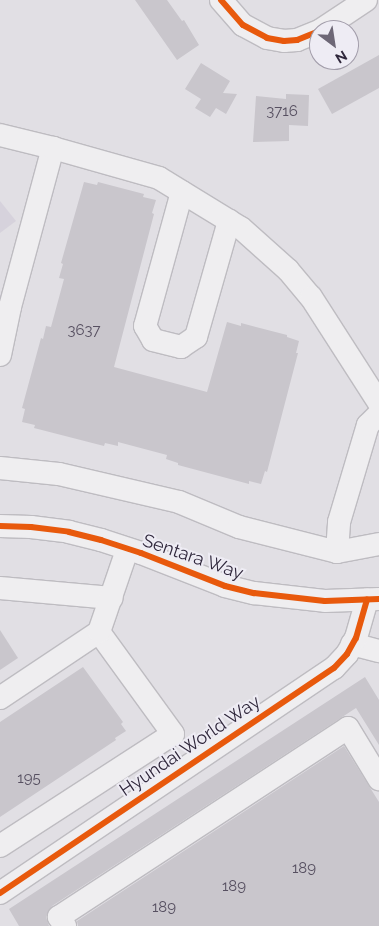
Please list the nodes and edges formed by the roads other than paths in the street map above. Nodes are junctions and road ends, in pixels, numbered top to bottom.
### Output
1 (220, 0) edge
2 (366, 0) edge
3 (336, 20) edge
4 (309, 35) edge
5 (0, 135) edge
6 (53, 148) junction
7 (182, 192) junction
8 (229, 221) junction
9 (5, 305) edge
10 (0, 355) edge
11 (379, 403) edge
12 (379, 414) edge
13 (0, 468) edge
14 (0, 526) edge
15 (379, 544) edge
16 (127, 550) junction
17 (337, 552) junction
18 (0, 588) edge
19 (112, 598) junction
20 (373, 599) edge
21 (99, 632) junction
22 (352, 644) junction
23 (379, 651) edge
24 (0, 698) edge
25 (173, 734) junction
26 (193, 762) junction
27 (379, 778) edge
28 (0, 846) edge
29 (0, 893) edge
30 (65, 926) edge

1 - 4 street
2 - 3 street
5 - 6 street
6 - 7 street
6 - 9 street
7 - 8 street
7 - 8 street
8 - 11 street
9 - 10 street
12 - 17 street
13 - 17 street
14 - 16 street, Sentara Way
15 - 17 street
16 - 19 street
16 - 20 street, Sentara Way
18 - 19 street
19 - 21 street
20 - 22 street, Hyundai World Way
21 - 24 street
21 - 25 street
22 - 23 street
22 - 26 street, Hyundai World Way
25 - 26 street
25 - 28 street
26 - 29 street, Hyundai World Way
27 - 30 street

